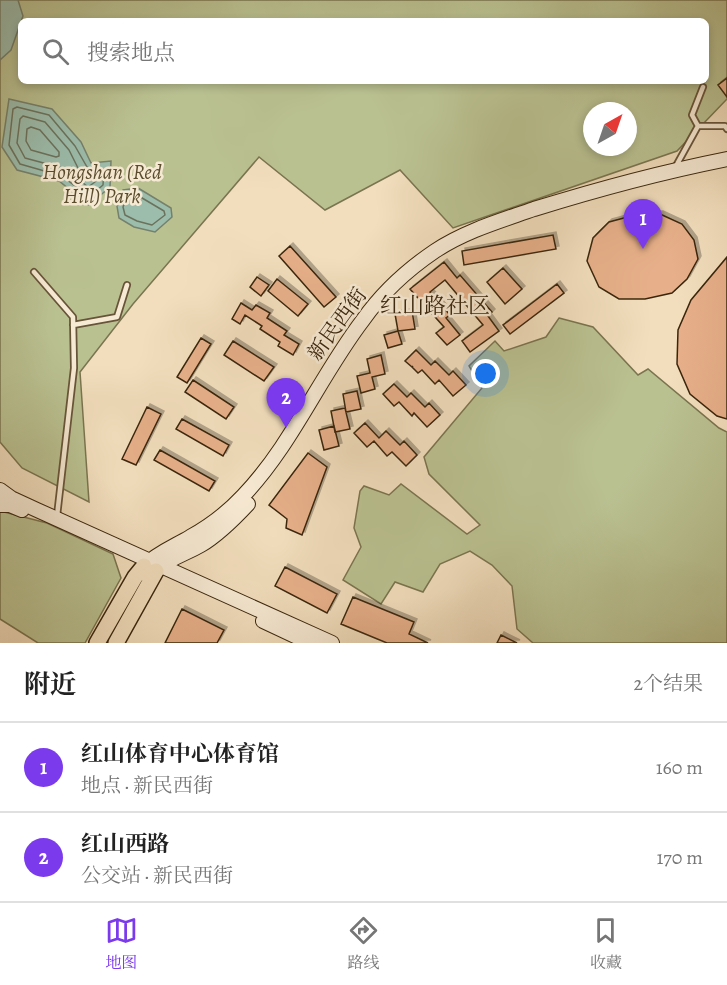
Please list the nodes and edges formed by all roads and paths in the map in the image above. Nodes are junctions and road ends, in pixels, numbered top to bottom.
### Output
1 (703, 87) dead end
2 (698, 126) junction
3 (727, 129) edge
4 (727, 159) edge
5 (727, 166) edge
6 (675, 170) junction
7 (34, 272) dead end
8 (127, 285) dead end
9 (73, 325) junction
10 (0, 490) edge
11 (0, 505) edge
12 (57, 519) junction
13 (153, 566) junction
14 (96, 643) edge
15 (116, 643) edge
16 (310, 643) edge
17 (332, 643) edge

1 - 2 lane
2 - 3 lane
2 - 6 lane
4 - 6 main road, 新民西街
5 - 13 main road, 新民西街
6 - 13 main road, 新民西街
7 - 9 lane
8 - 9 lane
9 - 12 lane
10 - 12 main road
11 - 13 main road
12 - 13 main road
13 - 14 main road
13 - 15 main road
13 - 16 main road
13 - 17 main road

